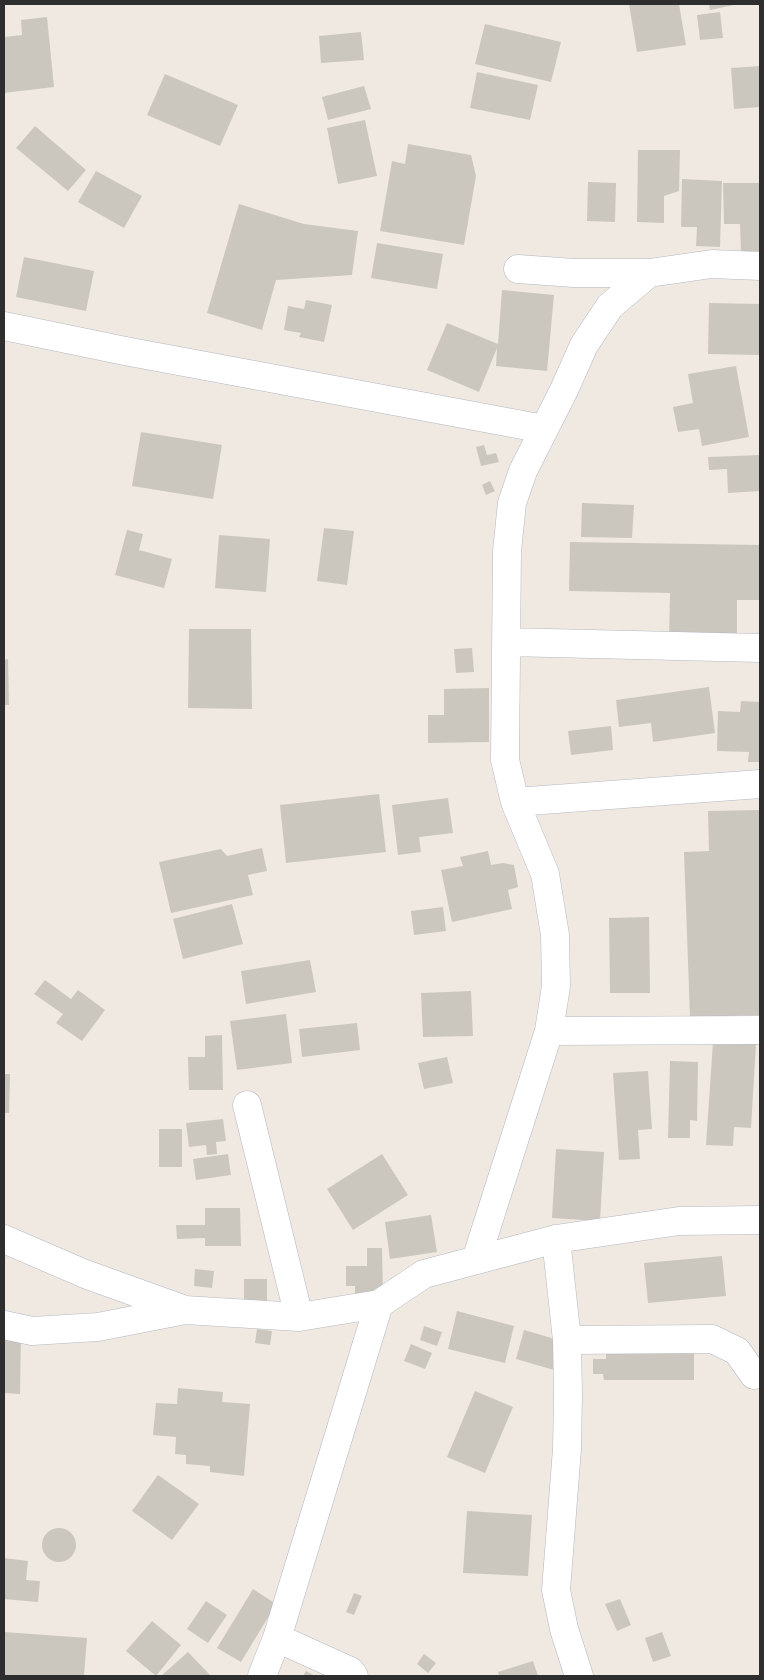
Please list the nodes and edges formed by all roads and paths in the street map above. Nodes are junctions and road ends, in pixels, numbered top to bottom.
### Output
1 (760, 266) edge
2 (518, 269) dead end
3 (648, 273) junction
4 (4, 326) edge
5 (544, 429) junction
6 (507, 642) junction
7 (760, 648) edge
8 (760, 784) edge
9 (516, 802) junction
10 (760, 1030) edge
11 (549, 1031) junction
12 (247, 1104) dead end
13 (760, 1220) edge
14 (556, 1239) junction
15 (4, 1240) edge
16 (476, 1260) junction
17 (379, 1304) junction
18 (185, 1310) junction
19 (299, 1317) junction
20 (4, 1325) edge
21 (567, 1340) junction
22 (754, 1375) dead end
23 (277, 1638) junction
24 (262, 1676) edge
25 (354, 1676) edge
26 (579, 1676) edge

1 - 3 street
2 - 3 street
3 - 5 street
4 - 5 street
5 - 6 street
6 - 7 street
6 - 9 street
8 - 9 street
9 - 11 street
10 - 11 street
11 - 16 street
12 - 19 street
13 - 14 street
14 - 16 street
14 - 21 street
15 - 18 street
16 - 17 street
17 - 19 street
17 - 23 street
18 - 19 street
18 - 20 street
21 - 22 street
21 - 26 street
23 - 24 street
23 - 25 street

